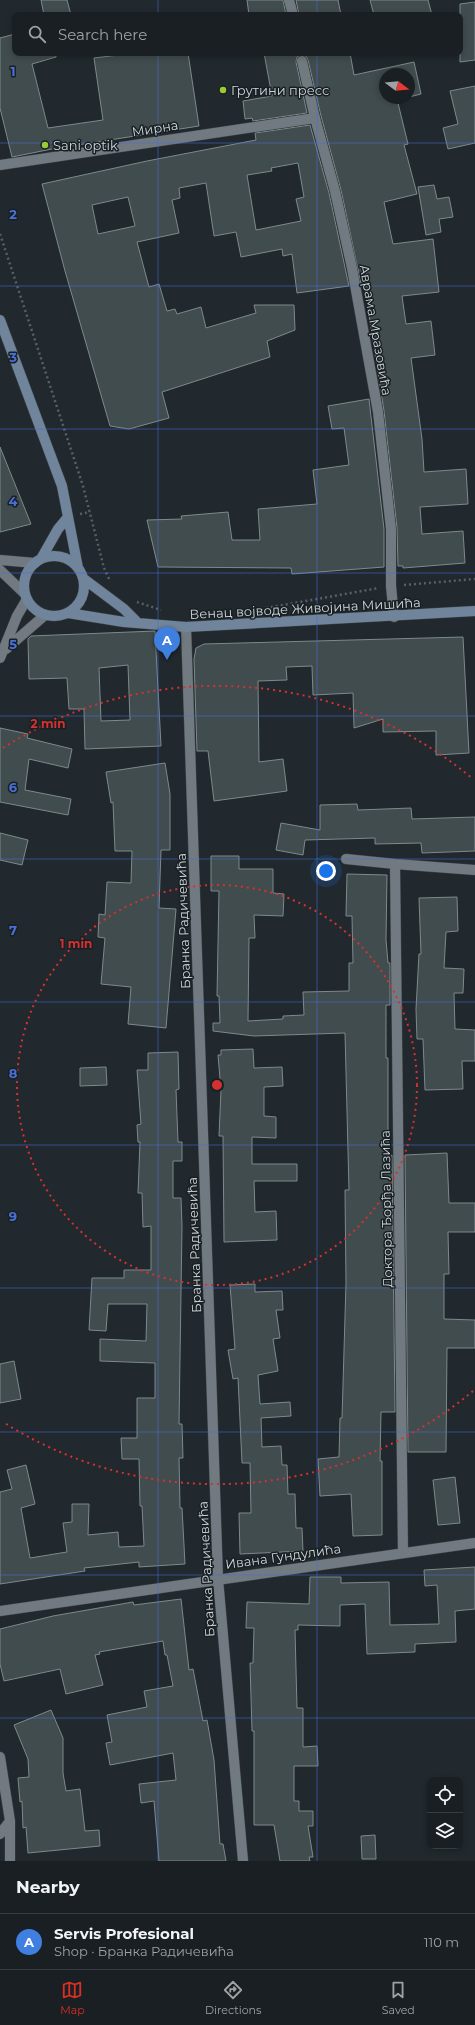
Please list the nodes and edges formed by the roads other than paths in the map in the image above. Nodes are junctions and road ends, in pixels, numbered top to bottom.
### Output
1 (289, 0) edge
2 (291, 12) edge
3 (301, 57) edge
4 (315, 118) junction
5 (0, 165) edge
6 (0, 320) edge
7 (68, 517) junction
8 (0, 560) edge
9 (38, 561) junction
10 (78, 568) junction
11 (0, 570) edge
12 (84, 579) junction
13 (26, 597) junction
14 (475, 611) edge
15 (68, 613) junction
16 (45, 615) junction
17 (394, 617) junction
18 (137, 622) junction
19 (186, 627) junction
20 (1, 656) edge
21 (346, 859) dead end
22 (395, 864) junction
23 (475, 870) edge
24 (475, 1543) edge
25 (403, 1553) junction
26 (218, 1579) junction
27 (0, 1611) edge
28 (0, 1757) edge
29 (10, 1821) junction
30 (0, 1834) edge
31 (10, 1861) edge
32 (243, 1861) edge

1 - 2 street
3 - 4 street, Аврама Мразовића
4 - 5 street, Мирна
4 - 17 street, Аврама Мразовића
6 - 7 main road
7 - 9 main road
7 - 10 main road
8 - 9 street
9 - 10 main road
9 - 13 main road
10 - 12 main road
11 - 13 street
12 - 15 main road
12 - 18 main road
13 - 16 main road
13 - 20 street
14 - 17 main road, Венац војводе Живојина Мишића
15 - 16 main road
15 - 18 main road, Венац војводе Живојина Мишића
16 - 20 street
17 - 19 main road, Венац војводе Живојина Мишића
18 - 19 main road, Венац војводе Живојина Мишића
19 - 26 street, Бранка Радичевића
21 - 22 street
22 - 23 street
22 - 25 street, Доктора Ђорђа Лазића
24 - 25 street, Ивана Гундулића
25 - 26 street, Ивана Гундулића
26 - 27 street, Ивана Гундулића
26 - 32 street, Бранка Радичевића
28 - 29 street
29 - 30 street
29 - 31 street

